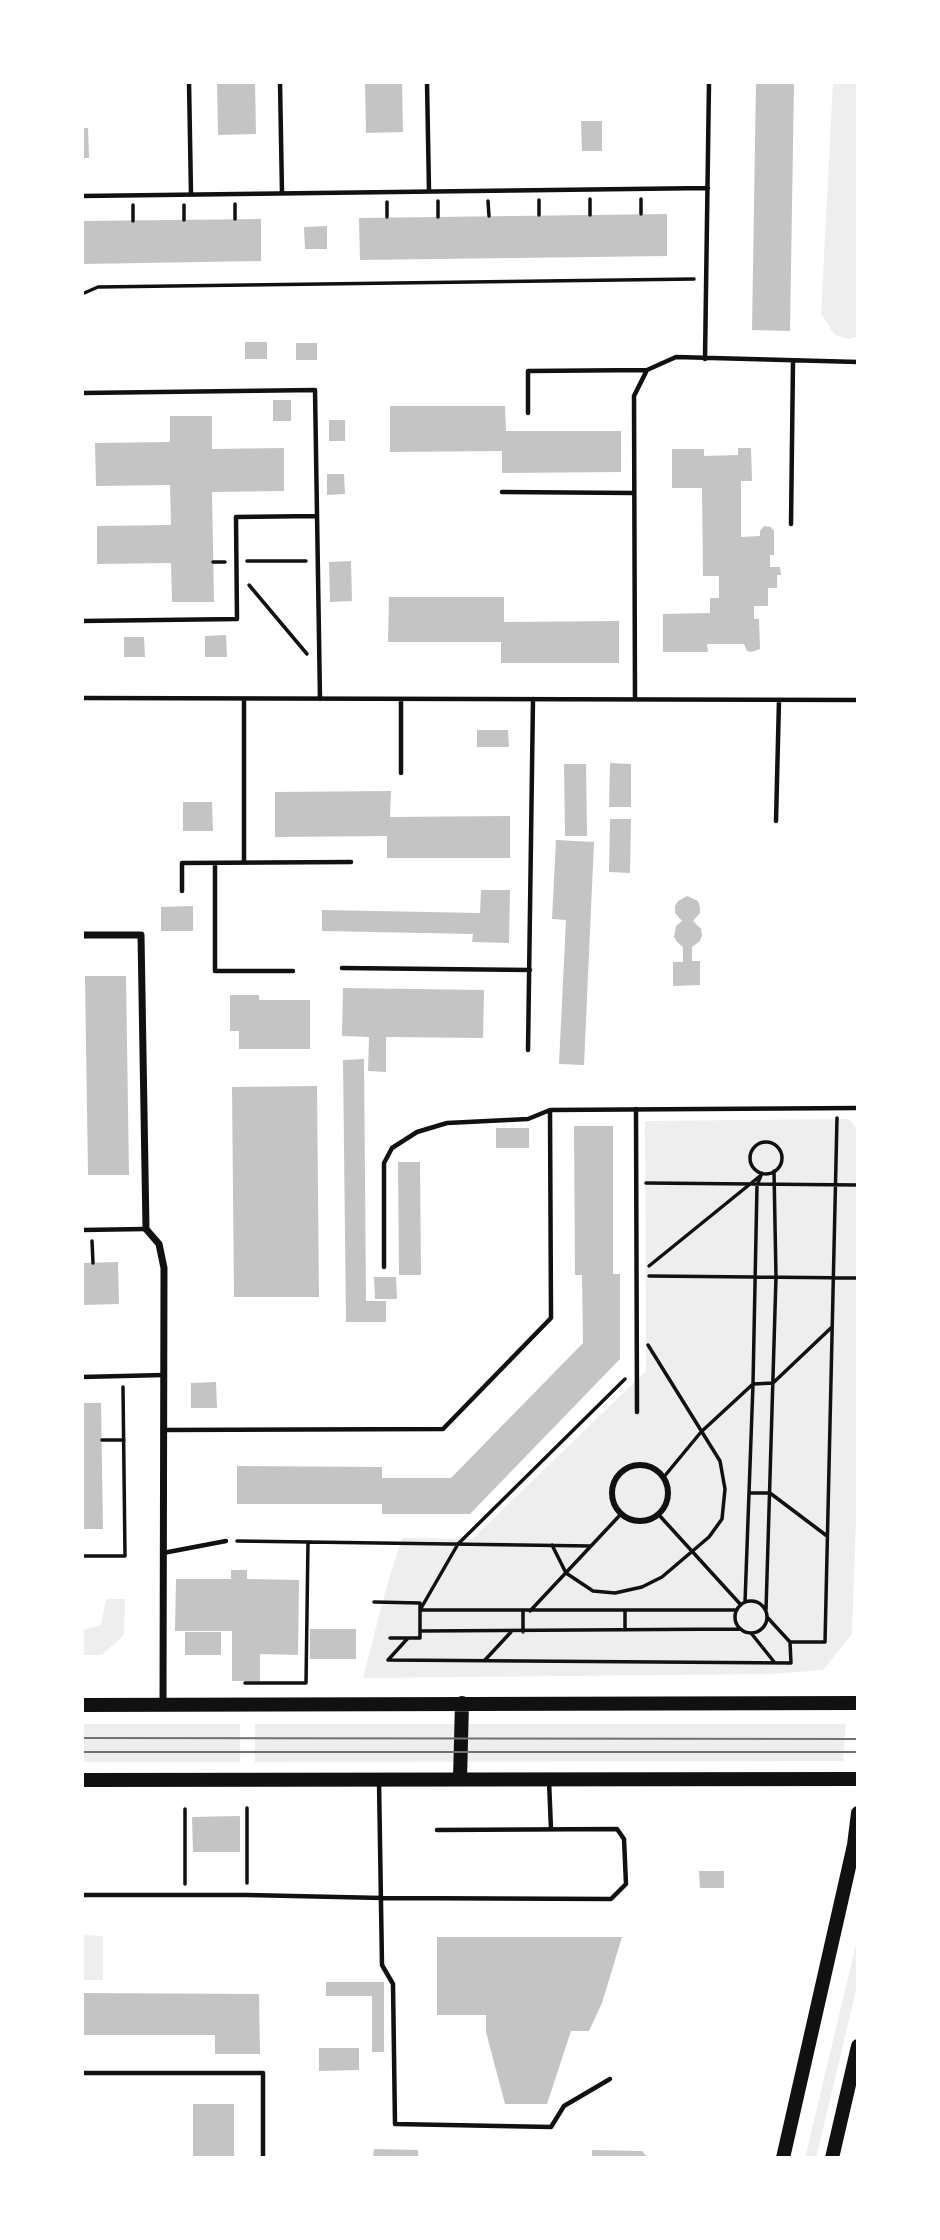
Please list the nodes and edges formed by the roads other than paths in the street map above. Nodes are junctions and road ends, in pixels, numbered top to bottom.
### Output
1 (190, 82) edge
2 (280, 82) edge
3 (427, 82) edge
4 (709, 82) edge
5 (708, 188) junction
6 (429, 191) junction
7 (282, 193) junction
8 (191, 194) junction
9 (82, 196) edge
10 (705, 359) junction
11 (793, 360) junction
12 (858, 362) edge
13 (647, 370) junction
14 (82, 393) edge
15 (528, 413) dead end
16 (502, 492) dead end
17 (634, 493) junction
18 (317, 516) junction
19 (791, 524) dead end
20 (82, 621) edge
21 (82, 698) edge
22 (244, 699) junction
23 (320, 699) junction
24 (401, 699) junction
25 (533, 699) junction
26 (635, 699) junction
27 (779, 700) junction
28 (858, 700) edge
29 (401, 773) dead end
30 (776, 821) dead end
31 (244, 862) junction
32 (351, 862) dead end
33 (215, 863) junction
34 (182, 891) dead end
35 (82, 935) edge
36 (342, 968) dead end
37 (293, 971) dead end
38 (530, 971) junction
39 (528, 1050) dead end
40 (858, 1108) edge
41 (636, 1109) junction
42 (550, 1110) junction
43 (146, 1229) junction
44 (82, 1230) edge
45 (384, 1268) dead end
46 (164, 1376) junction
47 (82, 1377) edge
48 (637, 1412) dead end
49 (164, 1430) junction
50 (659, 1515) joint
51 (226, 1541) road end
52 (163, 1553) junction
53 (462, 1703) junction
54 (858, 1703) edge
55 (82, 1704) edge
56 (163, 1704) junction
57 (379, 1779) junction
58 (460, 1779) junction
59 (858, 1779) edge
60 (82, 1780) edge
61 (549, 1780) junction
62 (858, 1813) edge
63 (551, 1829) junction
64 (437, 1830) dead end
65 (82, 1895) edge
66 (382, 1898) junction
67 (858, 2046) edge
68 (82, 2073) edge
69 (610, 2079) dead end
70 (263, 2158) edge
71 (783, 2158) edge
72 (832, 2158) edge

1 - 8 lane
2 - 7 lane
3 - 6 lane
4 - 5 lane
5 - 6 lane
5 - 10 lane
6 - 7 lane
7 - 8 lane
8 - 9 lane
10 - 11 lane
10 - 13 lane
11 - 12 lane
11 - 19 lane
13 - 15 lane
13 - 17 lane
14 - 18 lane
16 - 17 lane
17 - 26 lane
18 - 20 lane
18 - 23 lane
21 - 22 lane
22 - 23 lane
22 - 31 lane
23 - 24 lane
24 - 25 lane
24 - 29 lane
25 - 26 lane
25 - 38 lane
26 - 27 lane
27 - 28 lane
27 - 30 lane
31 - 32 lane
31 - 33 lane
33 - 34 lane
33 - 37 lane
35 - 43 street
36 - 38 lane
38 - 39 lane
40 - 41 lane
41 - 42 lane
41 - 48 lane
42 - 45 lane
42 - 49 lane
43 - 44 lane
43 - 46 street
46 - 47 lane
46 - 49 street
49 - 52 street
50 - 50 street
51 - 52 lane
52 - 56 street
53 - 54 main road
53 - 56 main road
53 - 58 main road
55 - 56 main road
57 - 58 main road
57 - 60 main road
57 - 66 lane
58 - 61 main road
59 - 61 main road
61 - 63 lane
62 - 71 main road
63 - 64 lane
63 - 66 lane
65 - 66 lane
66 - 69 lane
67 - 72 main road
68 - 70 lane

